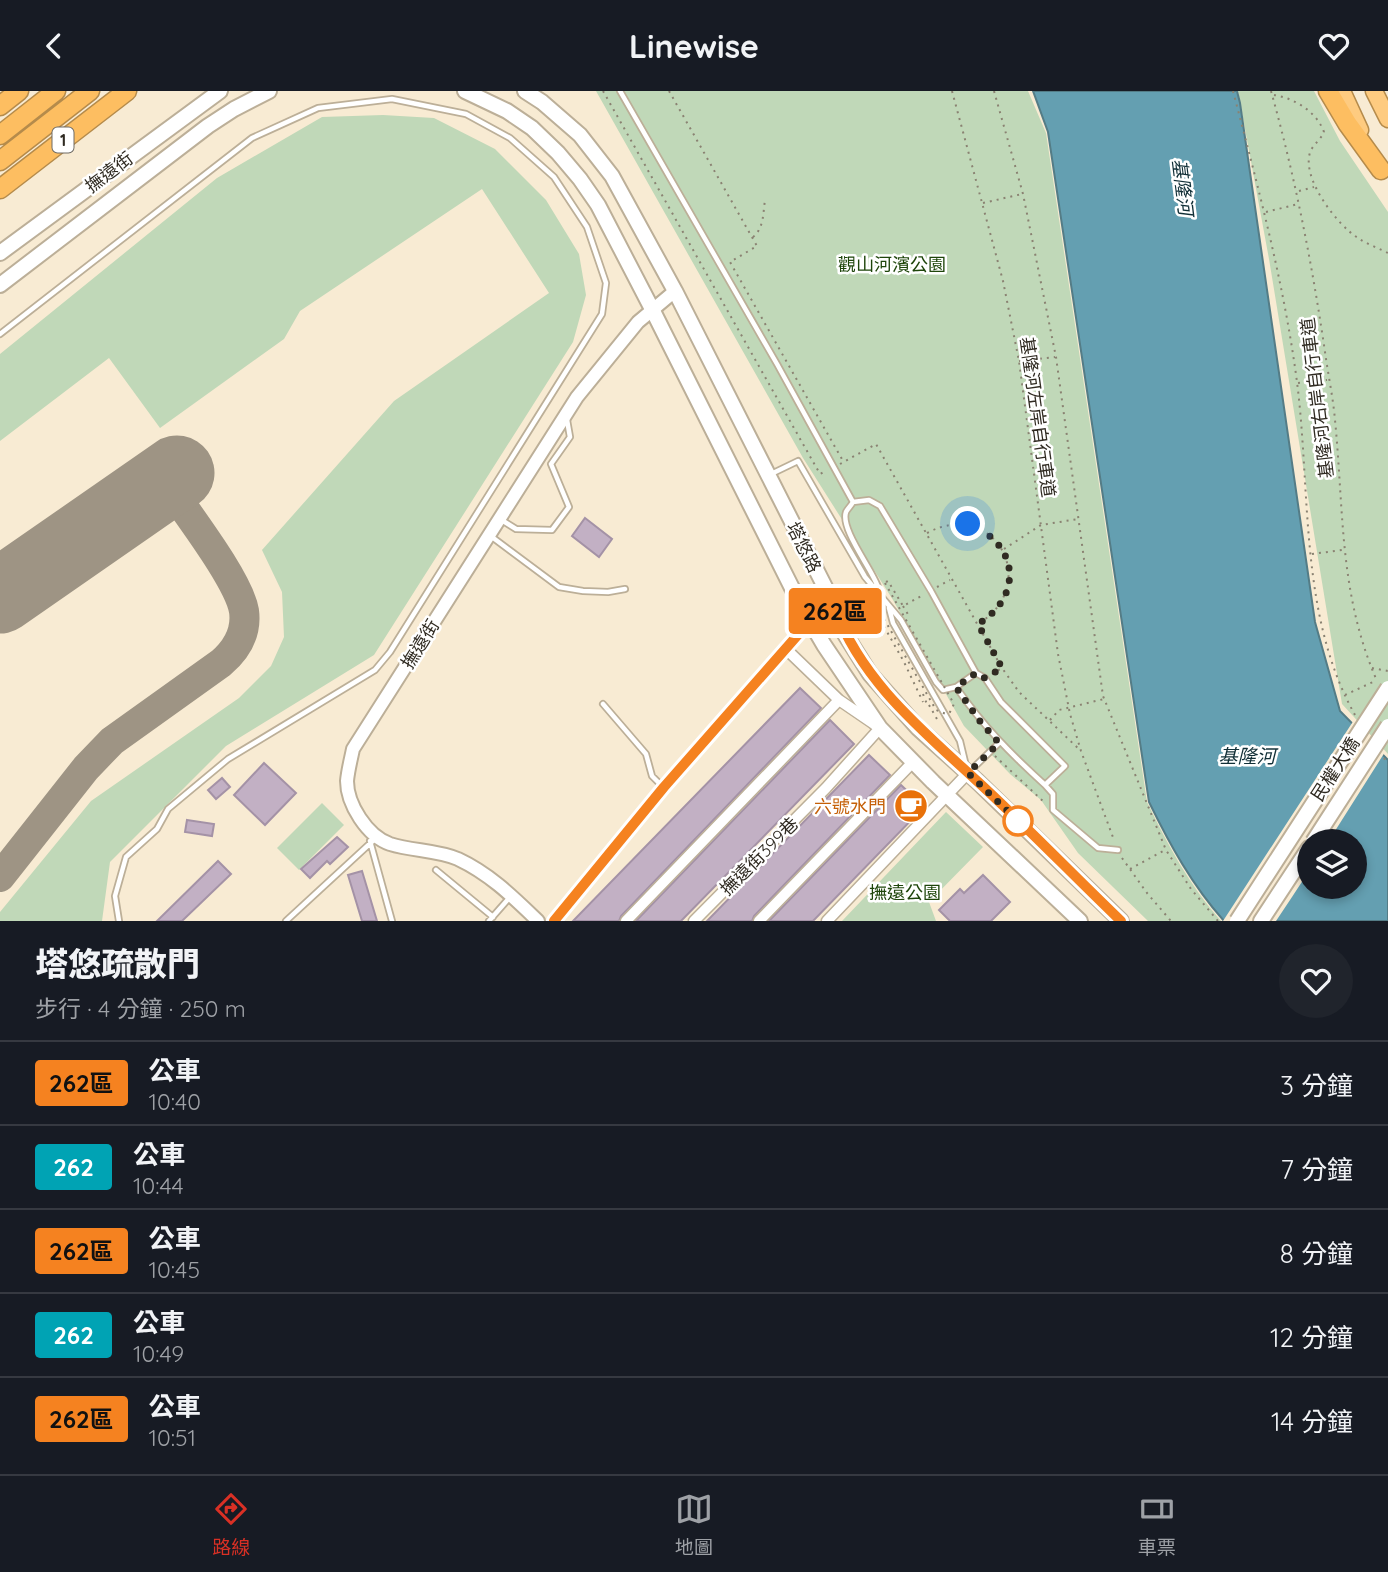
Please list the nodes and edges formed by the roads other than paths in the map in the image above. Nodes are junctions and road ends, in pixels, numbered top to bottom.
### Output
1 (19, 91) edge
2 (56, 91) edge
3 (90, 91) edge
4 (127, 91) edge
5 (219, 91) edge
6 (269, 91) edge
7 (465, 91) edge
8 (525, 91) edge
9 (620, 91) edge
10 (1328, 91) edge
11 (1342, 91) edge
12 (1374, 91) edge
13 (0, 106) edge
14 (1388, 119) edge
15 (0, 135) edge
16 (0, 161) edge
17 (1384, 176) edge
18 (0, 189) edge
19 (0, 253) edge
20 (0, 285) edge
21 (675, 292) junction
22 (652, 309) junction
23 (0, 334) edge
24 (566, 413) junction
25 (768, 475) junction
26 (853, 502) junction
27 (499, 518) junction
28 (489, 534) junction
29 (625, 589) dead end
30 (879, 592) junction
31 (888, 607) junction
32 (835, 609) junction
33 (810, 621) junction
34 (786, 649) junction
35 (976, 673) junction
36 (1382, 686) edge
37 (956, 687) junction
38 (839, 700) junction
39 (603, 704) dead end
40 (1388, 726) edge
41 (880, 727) junction
42 (999, 743) junction
43 (913, 762) junction
44 (968, 773) junction
45 (1045, 786) junction
46 (664, 787) junction
47 (947, 796) junction
48 (1321, 829) edge
49 (373, 840) junction
50 (1118, 850) road end
51 (1297, 866) edge
52 (436, 870) dead end
53 (511, 895) junction
54 (491, 919) edge
55 (119, 921) edge
56 (286, 921) edge
57 (392, 921) edge
58 (538, 921) edge
59 (554, 921) edge
60 (626, 921) edge
61 (694, 921) edge
62 (759, 921) edge
63 (827, 921) edge
64 (1080, 921) edge
65 (1121, 921) edge
66 (1237, 921) edge
67 (1261, 921) edge

1 - 13 highway
2 - 15 highway
3 - 16 highway, 1
4 - 18 highway, 1
5 - 19 main road, 撫遠街
6 - 20 main road, 撫遠街
7 - 22 main road
8 - 21 main road
9 - 26 lane
10 - 17 highway
11 - 17 highway
12 - 14 highway
21 - 22 street, 撫遠街
21 - 25 main road, 塔悠路
22 - 24 street, 撫遠街
22 - 33 main road, 塔悠路
23 - 55 lane
24 - 27 street, 撫遠街
24 - 27 lane
25 - 30 lane
25 - 32 main road, 塔悠路
26 - 30 lane
26 - 35 lane
27 - 28 street, 撫遠街
28 - 29 lane
28 - 49 street, 撫遠街
30 - 31 lane
31 - 37 lane
31 - 44 lane
32 - 33 street
32 - 44 main road, 塔悠路
33 - 34 street
33 - 41 main road, 塔悠路
34 - 38 street
34 - 46 street
35 - 37 lane
35 - 45 lane
36 - 66 main road, 民權大橋, bridge
37 - 42 lane
38 - 41 street
38 - 60 street
39 - 46 lane
40 - 48 main road, 民權大橋, bridge
41 - 43 main road, 塔悠路
41 - 61 street, 撫遠街399巷
42 - 44 lane
42 - 45 lane
43 - 47 main road, 塔悠路
43 - 62 street
44 - 47 street
44 - 65 main road, 塔悠路
45 - 50 lane
46 - 59 street
47 - 63 street
47 - 64 main road, 塔悠路
49 - 53 street
49 - 56 lane
49 - 57 lane
51 - 67 main road
52 - 54 lane
53 - 54 lane
53 - 58 street

